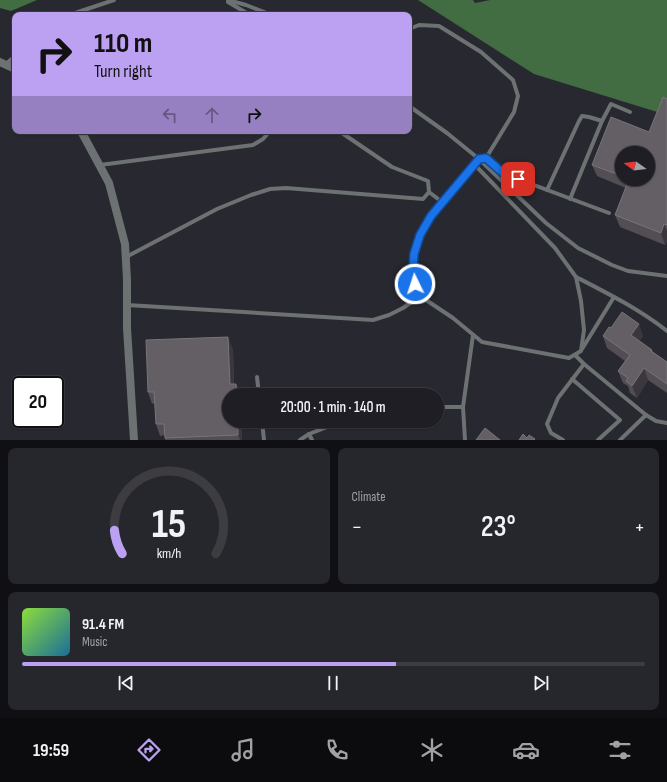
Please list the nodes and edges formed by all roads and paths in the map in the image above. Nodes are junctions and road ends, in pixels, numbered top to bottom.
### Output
1 (114, 0) edge
2 (227, 0) edge
3 (78, 12) edge
4 (245, 12) edge
5 (264, 12) edge
6 (412, 28) edge
7 (12, 58) edge
8 (3, 63) edge
9 (12, 68) edge
10 (412, 108) edge
11 (630, 112) dead end
12 (602, 121) junction
13 (83, 134) edge
14 (267, 134) edge
15 (343, 134) edge
16 (486, 158) junction
17 (479, 159) junction
18 (474, 164) junction
19 (100, 165) junction
20 (547, 190) junction
21 (429, 192) junction
22 (570, 199) junction
23 (442, 202) junction
24 (609, 213) dead end
25 (126, 257) junction
26 (667, 276) edge
27 (576, 277) junction
28 (420, 296) junction
29 (614, 297) junction
30 (127, 304) junction
31 (667, 331) edge
32 (474, 335) junction
33 (581, 351) junction
34 (575, 355) junction
35 (584, 364) junction
36 (258, 377) dead end
37 (572, 379) junction
38 (259, 388) edge
39 (444, 407) edge
40 (463, 407) junction
41 (646, 416) junction
42 (667, 423) edge
43 (263, 428) edge
44 (325, 428) edge
45 (309, 434) junction
46 (134, 440) edge
47 (264, 440) edge
48 (300, 440) edge
49 (312, 440) edge
50 (465, 440) edge
51 (563, 440) edge
52 (598, 440) edge
53 (620, 440) edge

1 - 3 lane
2 - 4 lane
2 - 5 lane
6 - 16 lane
7 - 8 lane
8 - 9 street
10 - 17 lane
11 - 12 lane
12 - 20 lane
12 - 22 lane
13 - 19 street
14 - 19 lane
15 - 21 lane
16 - 17 lane
16 - 20 lane
17 - 18 lane
17 - 26 lane
18 - 23 lane
18 - 27 lane
19 - 25 street
20 - 22 lane
21 - 23 lane
21 - 25 lane
22 - 24 lane
23 - 28 lane
25 - 30 street
27 - 29 lane
27 - 33 lane
28 - 30 lane
28 - 32 lane
29 - 31 lane
29 - 33 lane
30 - 46 street
32 - 34 lane
32 - 40 lane
33 - 34 lane
34 - 35 lane
35 - 37 lane
35 - 41 lane
36 - 38 lane
37 - 51 lane
37 - 52 lane
39 - 40 lane
40 - 50 lane
41 - 42 lane
41 - 53 lane
43 - 47 lane
44 - 45 lane
45 - 48 lane
45 - 49 lane

